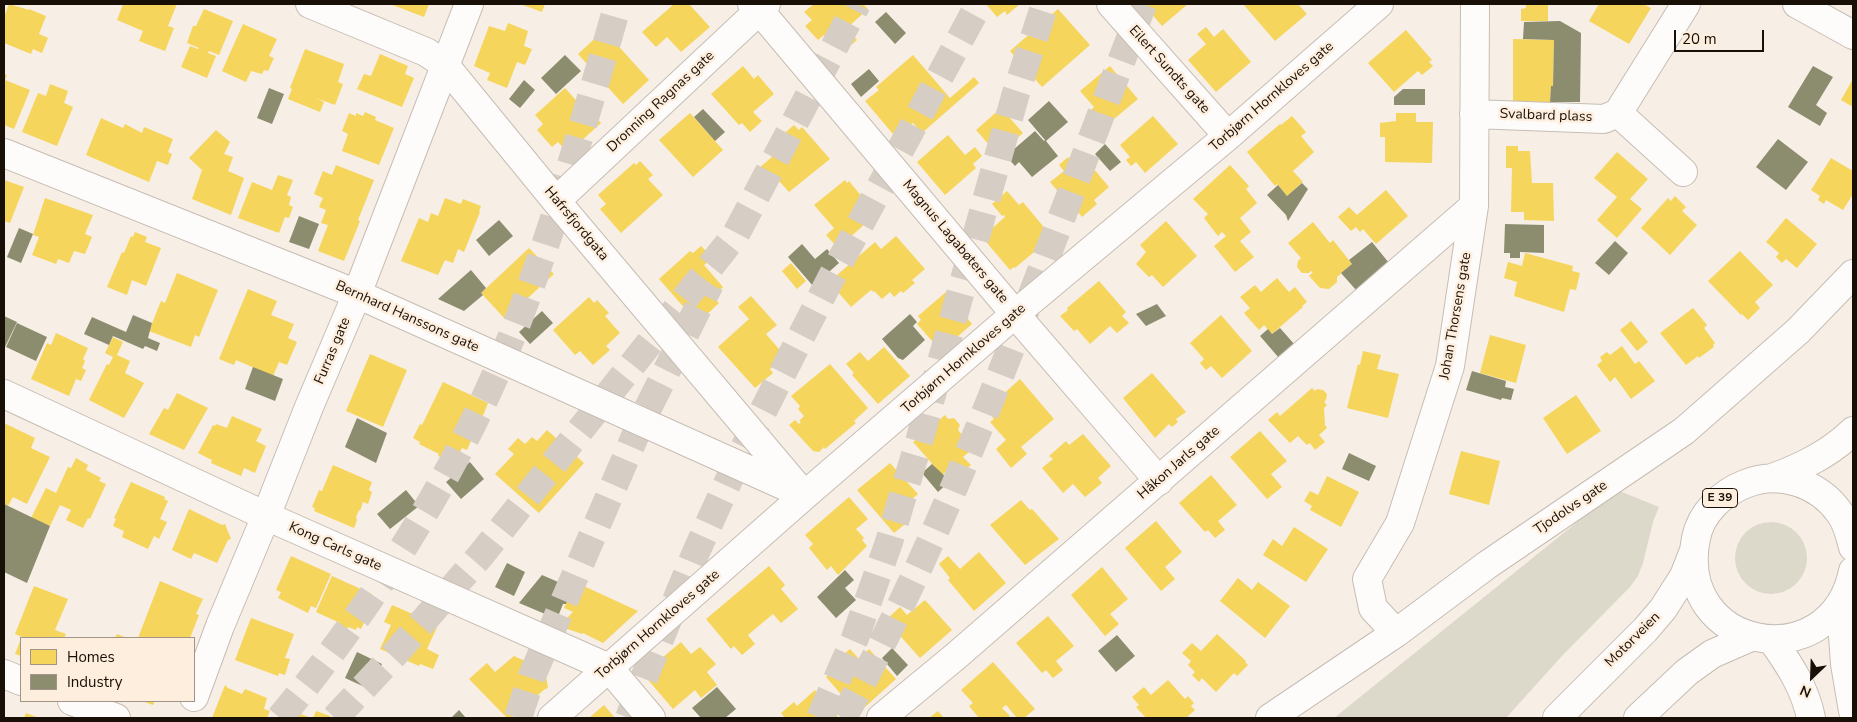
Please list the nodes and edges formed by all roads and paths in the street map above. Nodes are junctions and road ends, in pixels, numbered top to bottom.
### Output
1 (310, 4) edge
2 (469, 4) edge
3 (1110, 4) edge
4 (1379, 4) edge
5 (1475, 4) edge
6 (1686, 4) edge
7 (1797, 4) edge
8 (759, 6) edge
9 (1853, 35) edge
10 (444, 64) junction
11 (1618, 113) junction
12 (1474, 114) junction
13 (1228, 136) junction
14 (4, 153) edge
15 (1683, 172) dead end
16 (556, 201) junction
17 (1474, 206) junction
18 (1853, 274) edge
19 (357, 294) junction
20 (1016, 314) junction
21 (4, 394) edge
22 (1853, 431) edge
23 (1772, 478) junction
24 (1159, 481) junction
25 (804, 495) junction
26 (266, 516) junction
27 (1853, 547) edge
28 (1693, 552) junction
29 (1853, 571) edge
30 (1844, 599) junction
31 (1396, 633) junction
32 (1761, 638) junction
33 (609, 668) junction
34 (4, 674) edge
35 (20, 681) edge
36 (195, 694) edge
37 (75, 702) edge
38 (192, 702) edge
39 (1853, 711) edge
40 (116, 718) edge
41 (186, 718) edge
42 (552, 718) edge
43 (651, 718) edge
44 (881, 718) edge
45 (1270, 718) edge
46 (1557, 718) edge
47 (1638, 718) edge
48 (1812, 718) edge

1 - 10 main road, Hafrsfjordgata
2 - 10 main road, Furras gate
3 - 13 main road, Eilert Sundts gate
4 - 13 main road, Torbjørn Hornkloves gate
5 - 12 main road, Johan Thorsens gate
6 - 11 main road
7 - 9 main road
8 - 16 main road, Dronning Ragnas gate
8 - 20 main road, Magnus Lagabøters gate
10 - 16 main road, Hafrsfjordgata
10 - 19 main road, Furras gate
11 - 12 main road, Svalbard plass
11 - 15 main road
12 - 17 main road, Johan Thorsens gate
13 - 20 main road, Torbjørn Hornkloves gate
14 - 19 main road, Bernhard Hanssons gate
16 - 25 main road, Hafrsfjordgata
17 - 24 main road, Håkon Jarls gate
17 - 31 main road, Johan Thorsens gate
18 - 31 main road, Tjodolvs gate
19 - 25 main road, Bernhard Hanssons gate
19 - 26 main road, Furras gate
20 - 24 main road, Magnus Lagabøters gate
20 - 25 main road, Torbjørn Hornkloves gate
21 - 26 main road, Kong Carls gate
22 - 23 main road, E 39
23 - 27 main road, E 39
23 - 28 main road, E 39
24 - 44 main road, Håkon Jarls gate
25 - 33 main road, Torbjørn Hornkloves gate
26 - 33 main road, Kong Carls gate
26 - 36 main road, Furras gate
28 - 32 main road, E 39
28 - 46 main road, Motorveien / E 39
29 - 30 main road
30 - 32 main road
30 - 39 main road
31 - 45 main road, Tjodolvs gate
32 - 47 main road
32 - 48 main road, E 39
33 - 42 main road, Torbjørn Hornkloves gate
33 - 43 main road, Kong Carls gate
34 - 35 main road
37 - 40 main road
38 - 41 main road

